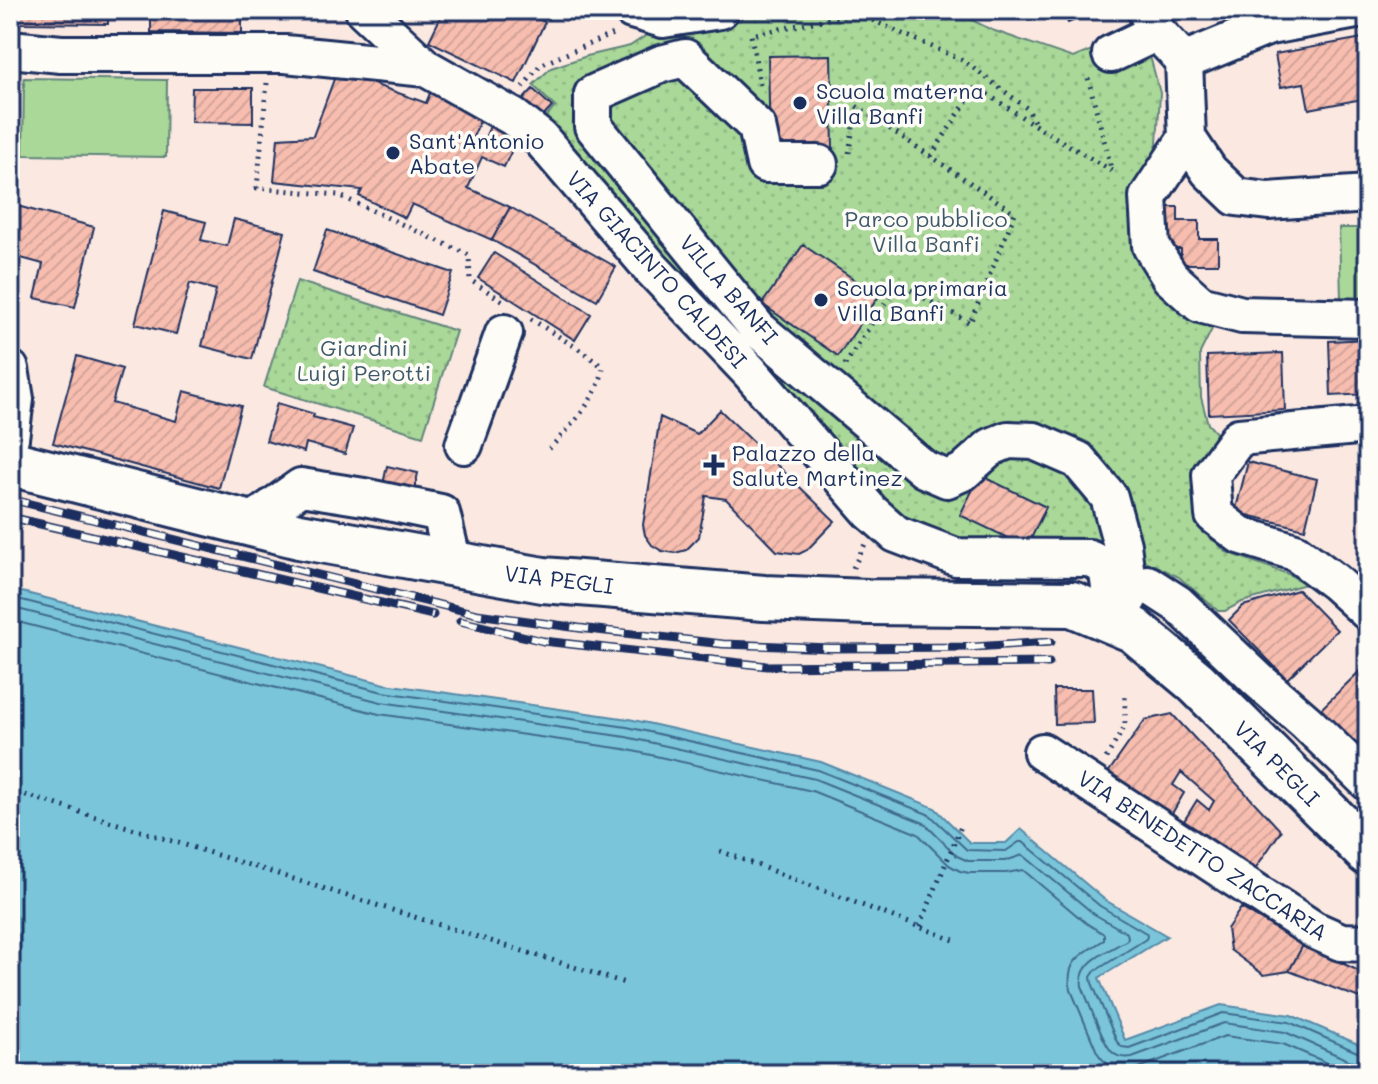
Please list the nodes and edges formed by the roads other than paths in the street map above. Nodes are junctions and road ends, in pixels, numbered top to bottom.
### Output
1 (364, 10) edge
2 (720, 10) edge
3 (1356, 10) edge
4 (1160, 17) edge
5 (628, 20) edge
6 (10, 49) edge
7 (1111, 54) road end
8 (1184, 61) junction
9 (426, 68) junction
10 (1187, 138) junction
11 (819, 164) road end
12 (1368, 194) edge
13 (510, 316) road end
14 (1368, 318) edge
15 (10, 369) edge
16 (1368, 425) edge
17 (10, 438) edge
18 (464, 445) dead end
19 (10, 463) edge
20 (1122, 587) junction
21 (1368, 612) edge
22 (1191, 617) junction
23 (1185, 673) junction
24 (1258, 680) junction
25 (1227, 713) junction
26 (1042, 752) dead end
27 (1368, 782) edge
28 (1368, 853) edge
29 (1368, 943) edge

1 - 9 street
2 - 5 street
3 - 8 street
4 - 7 street
4 - 8 street
6 - 9 street, VIA GIACINTO CALDESI
8 - 10 street
9 - 20 street, VIA GIACINTO CALDESI
10 - 12 street
10 - 14 street
11 - 20 street, VILLA BANFI
13 - 18 street
15 - 17 street
16 - 21 street
19 - 20 main road, VIA PEGLI
20 - 22 street, VIA PEGLI
20 - 23 main road, VIA PEGLI
22 - 23 street
22 - 24 street, VIA PEGLI
23 - 25 main road, VIA PEGLI
24 - 25 street
24 - 27 street, VIA PEGLI
25 - 28 main road, VIA PEGLI
26 - 29 street, VIA BENEDETTO ZACCARIA

